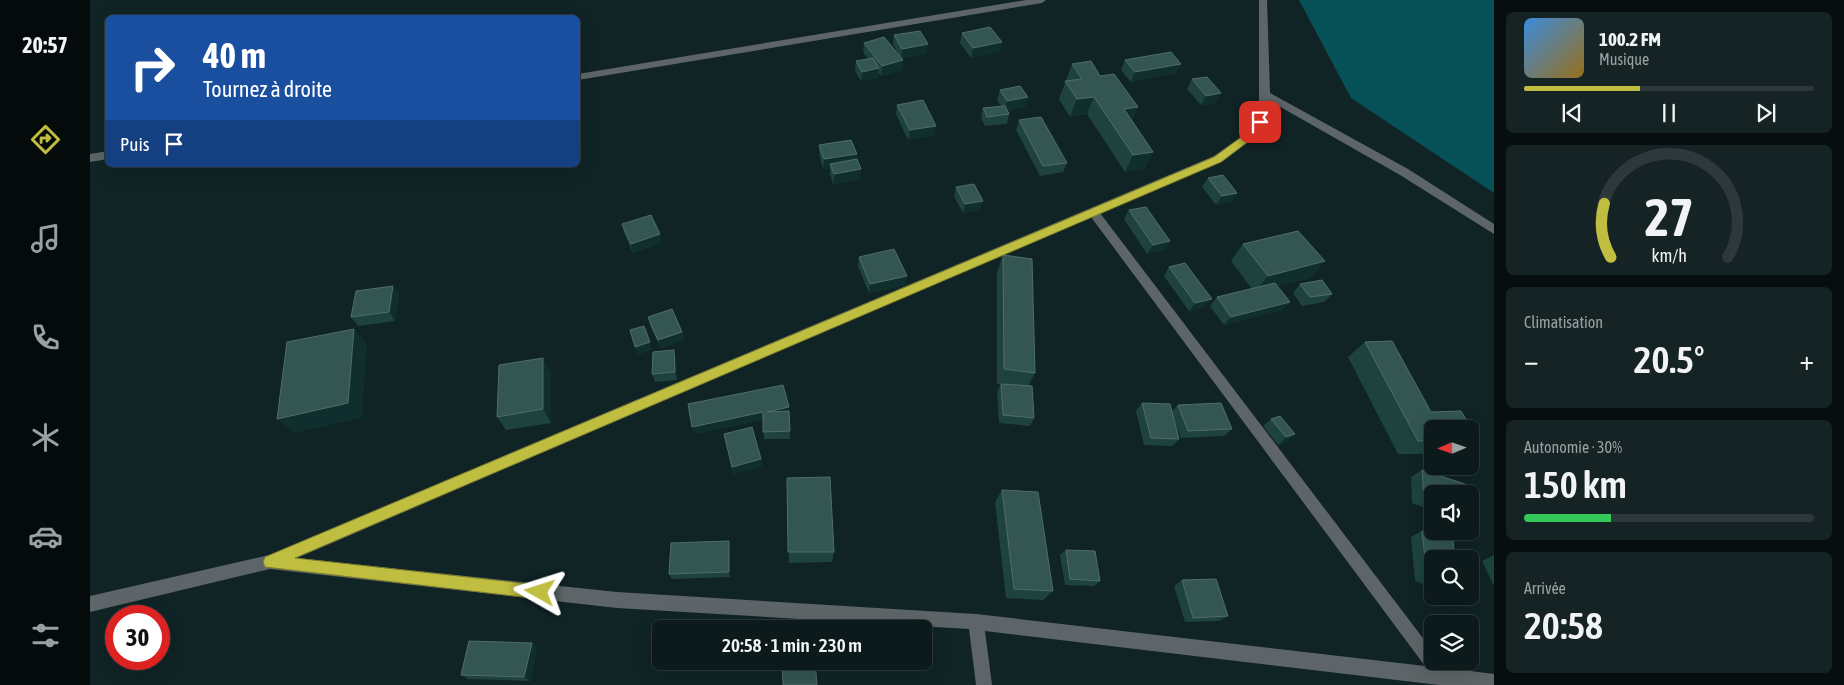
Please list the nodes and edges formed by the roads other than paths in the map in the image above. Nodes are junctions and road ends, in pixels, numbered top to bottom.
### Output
1 (1042, 0) edge
2 (1263, 0) edge
3 (580, 77) edge
4 (1265, 94) junction
5 (105, 156) edge
6 (90, 158) edge
7 (1093, 212) junction
8 (1494, 230) edge
9 (270, 562) junction
10 (90, 604) edge
11 (976, 622) junction
12 (1446, 681) edge
13 (1494, 682) edge
14 (984, 685) edge

1 - 3 street
2 - 4 street
4 - 7 street
4 - 8 street
5 - 6 street
7 - 9 street
7 - 12 street
9 - 10 street
9 - 11 street
11 - 12 street
11 - 14 street
12 - 13 street

